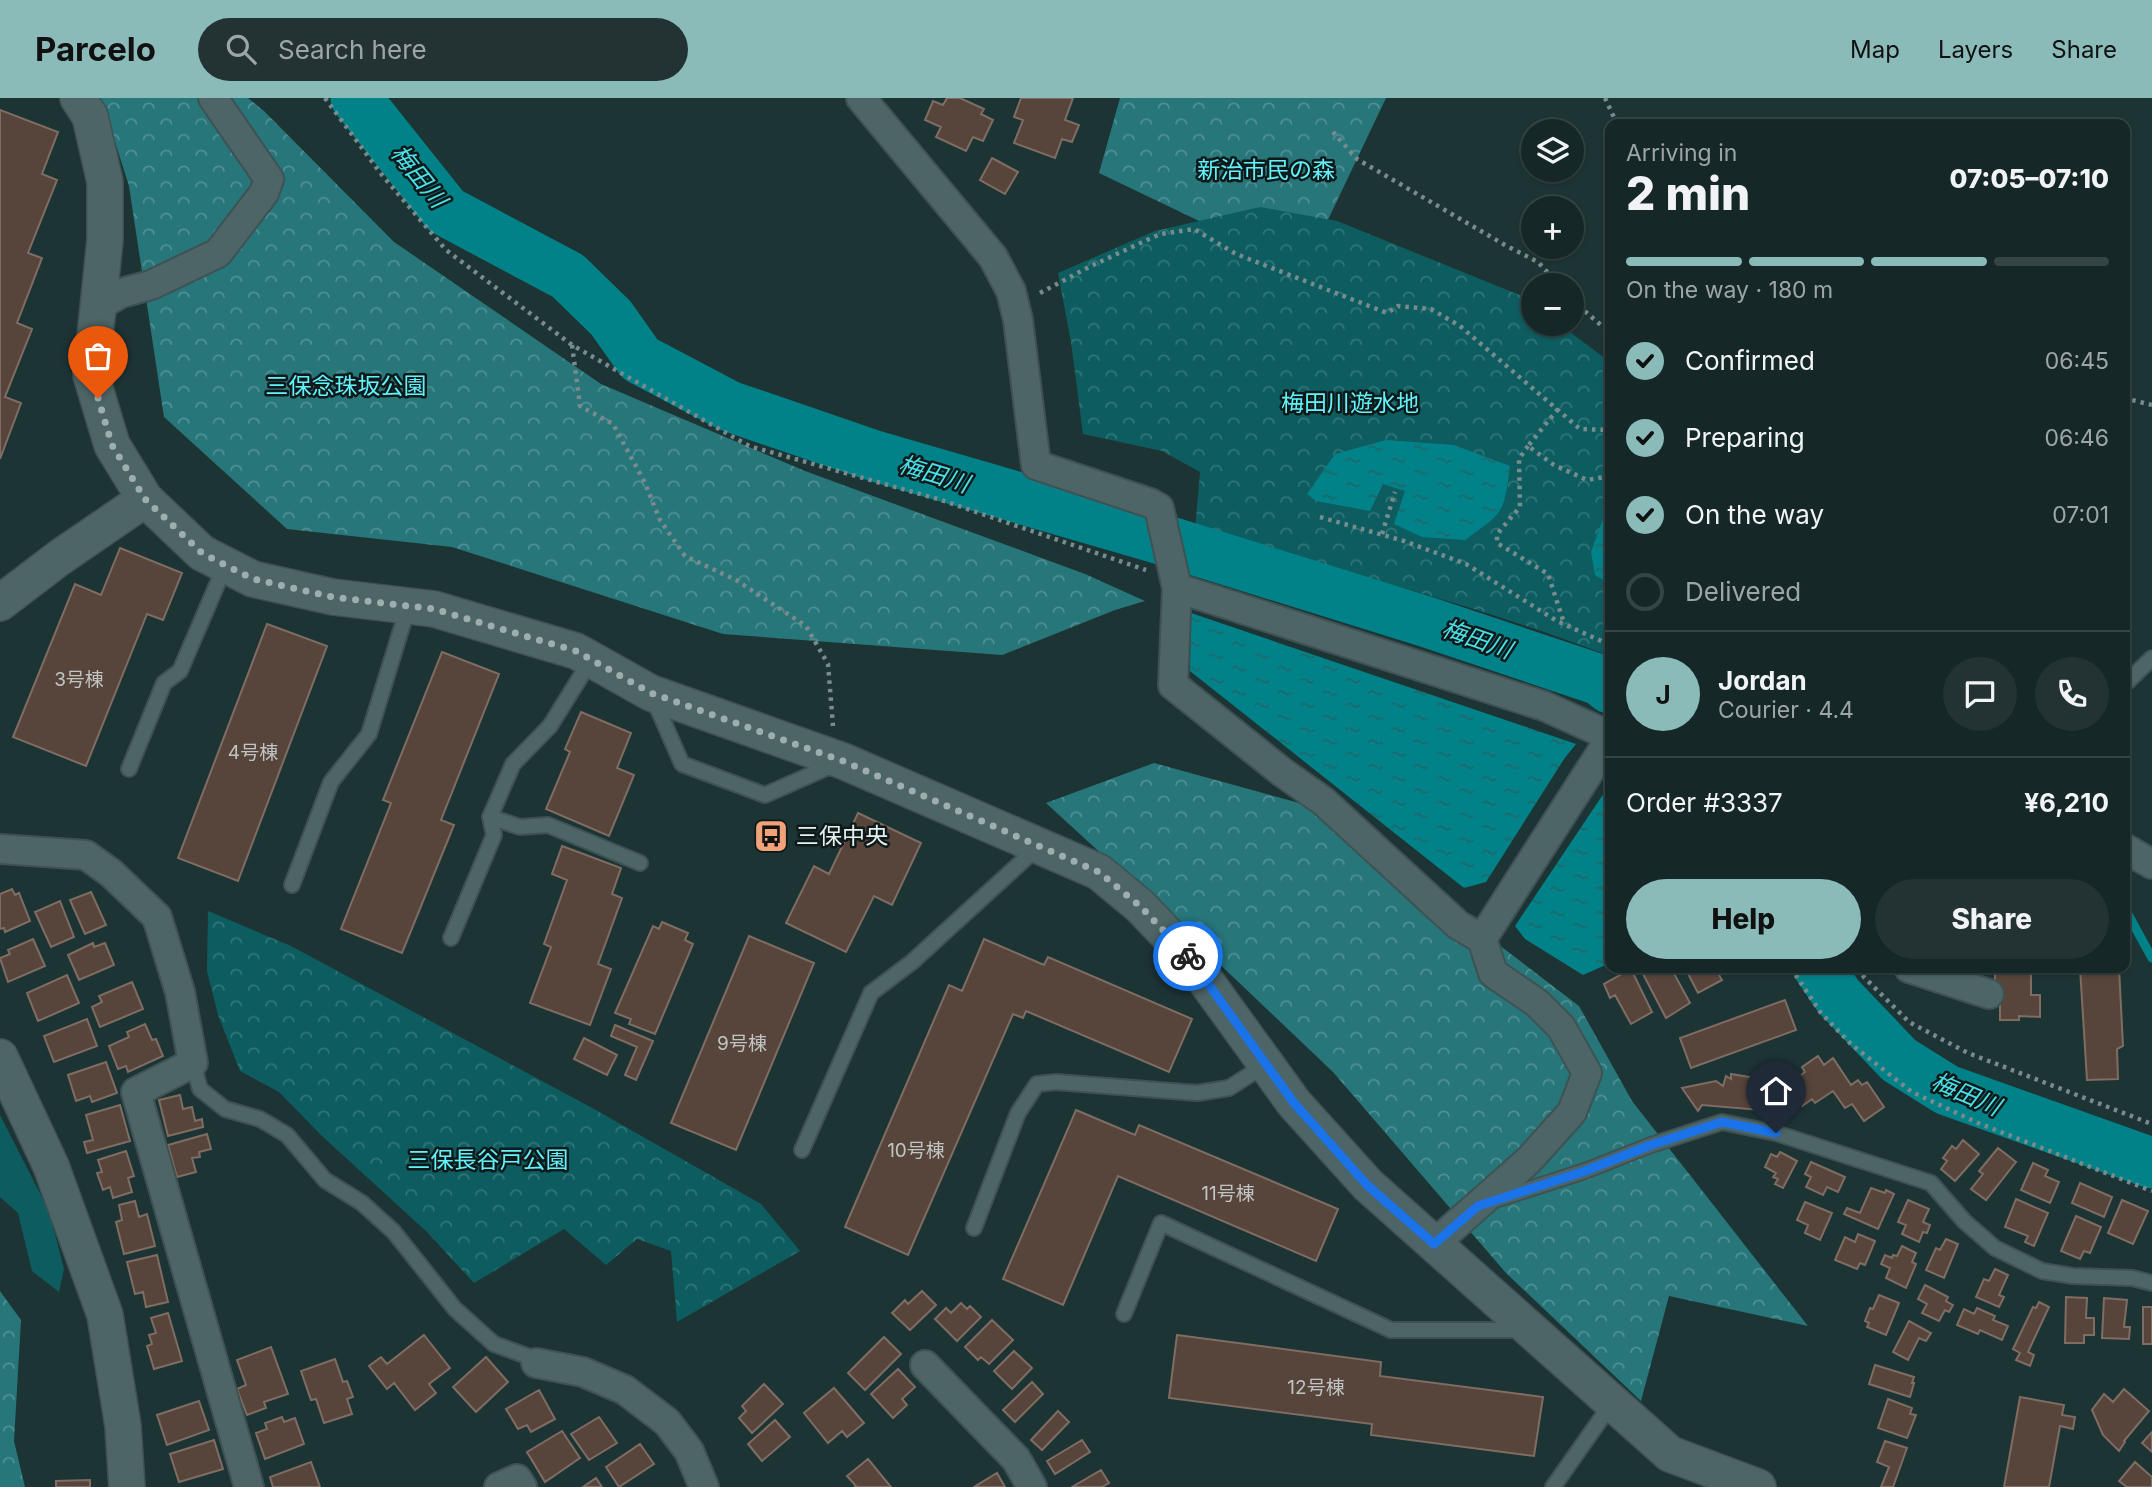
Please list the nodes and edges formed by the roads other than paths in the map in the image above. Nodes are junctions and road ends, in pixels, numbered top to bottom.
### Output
1 (78, 98) edge
2 (213, 98) edge
3 (861, 98) edge
4 (97, 307) junction
5 (145, 499) junction
6 (226, 565) junction
7 (1177, 586) junction
8 (0, 603) edge
9 (409, 606) junction
10 (2152, 659) edge
11 (592, 660) junction
12 (2130, 679) edge
13 (651, 693) junction
14 (1605, 737) edge
15 (1605, 748) edge
16 (843, 761) junction
17 (130, 769) dead end
18 (490, 817) junction
19 (1039, 846) junction
20 (0, 849) edge
21 (2130, 851) edge
22 (639, 863) dead end
23 (2152, 863) edge
24 (292, 886) dead end
25 (451, 938) dead end
26 (1482, 939) junction
27 (1924, 973) edge
28 (1989, 994) dead end
29 (0, 1057) edge
30 (193, 1063) junction
31 (1266, 1064) junction
32 (802, 1150) dead end
33 (1478, 1206) junction
34 (974, 1228) dead end
35 (1434, 1244) junction
36 (2152, 1283) edge
37 (1124, 1314) dead end
38 (1531, 1330) junction
39 (536, 1363) joint
40 (925, 1365) dead end
41 (1612, 1403) junction
42 (127, 1487) edge
43 (249, 1487) edge
44 (499, 1487) edge
45 (522, 1487) edge
46 (704, 1487) edge
47 (1032, 1487) edge
48 (1553, 1487) edge
49 (1758, 1487) edge

1 - 4 street
2 - 4 street
3 - 7 street
4 - 5 street
5 - 6 street
5 - 8 street
6 - 9 street
6 - 17 lane
7 - 14 street
7 - 26 street
9 - 11 street
9 - 24 lane
10 - 12 lane
11 - 13 street
11 - 18 lane
13 - 16 street
13 - 16 lane
15 - 26 street
16 - 19 street
18 - 22 lane
18 - 25 lane
19 - 31 street
19 - 32 lane
20 - 30 street
21 - 23 street
26 - 33 street
27 - 28 street
29 - 42 street
30 - 39 lane
30 - 43 street
31 - 34 lane
31 - 35 street
33 - 35 street
33 - 36 lane
35 - 38 street
37 - 38 lane
38 - 41 street
39 - 46 street
40 - 47 street
41 - 48 lane
41 - 49 street
44 - 45 street

